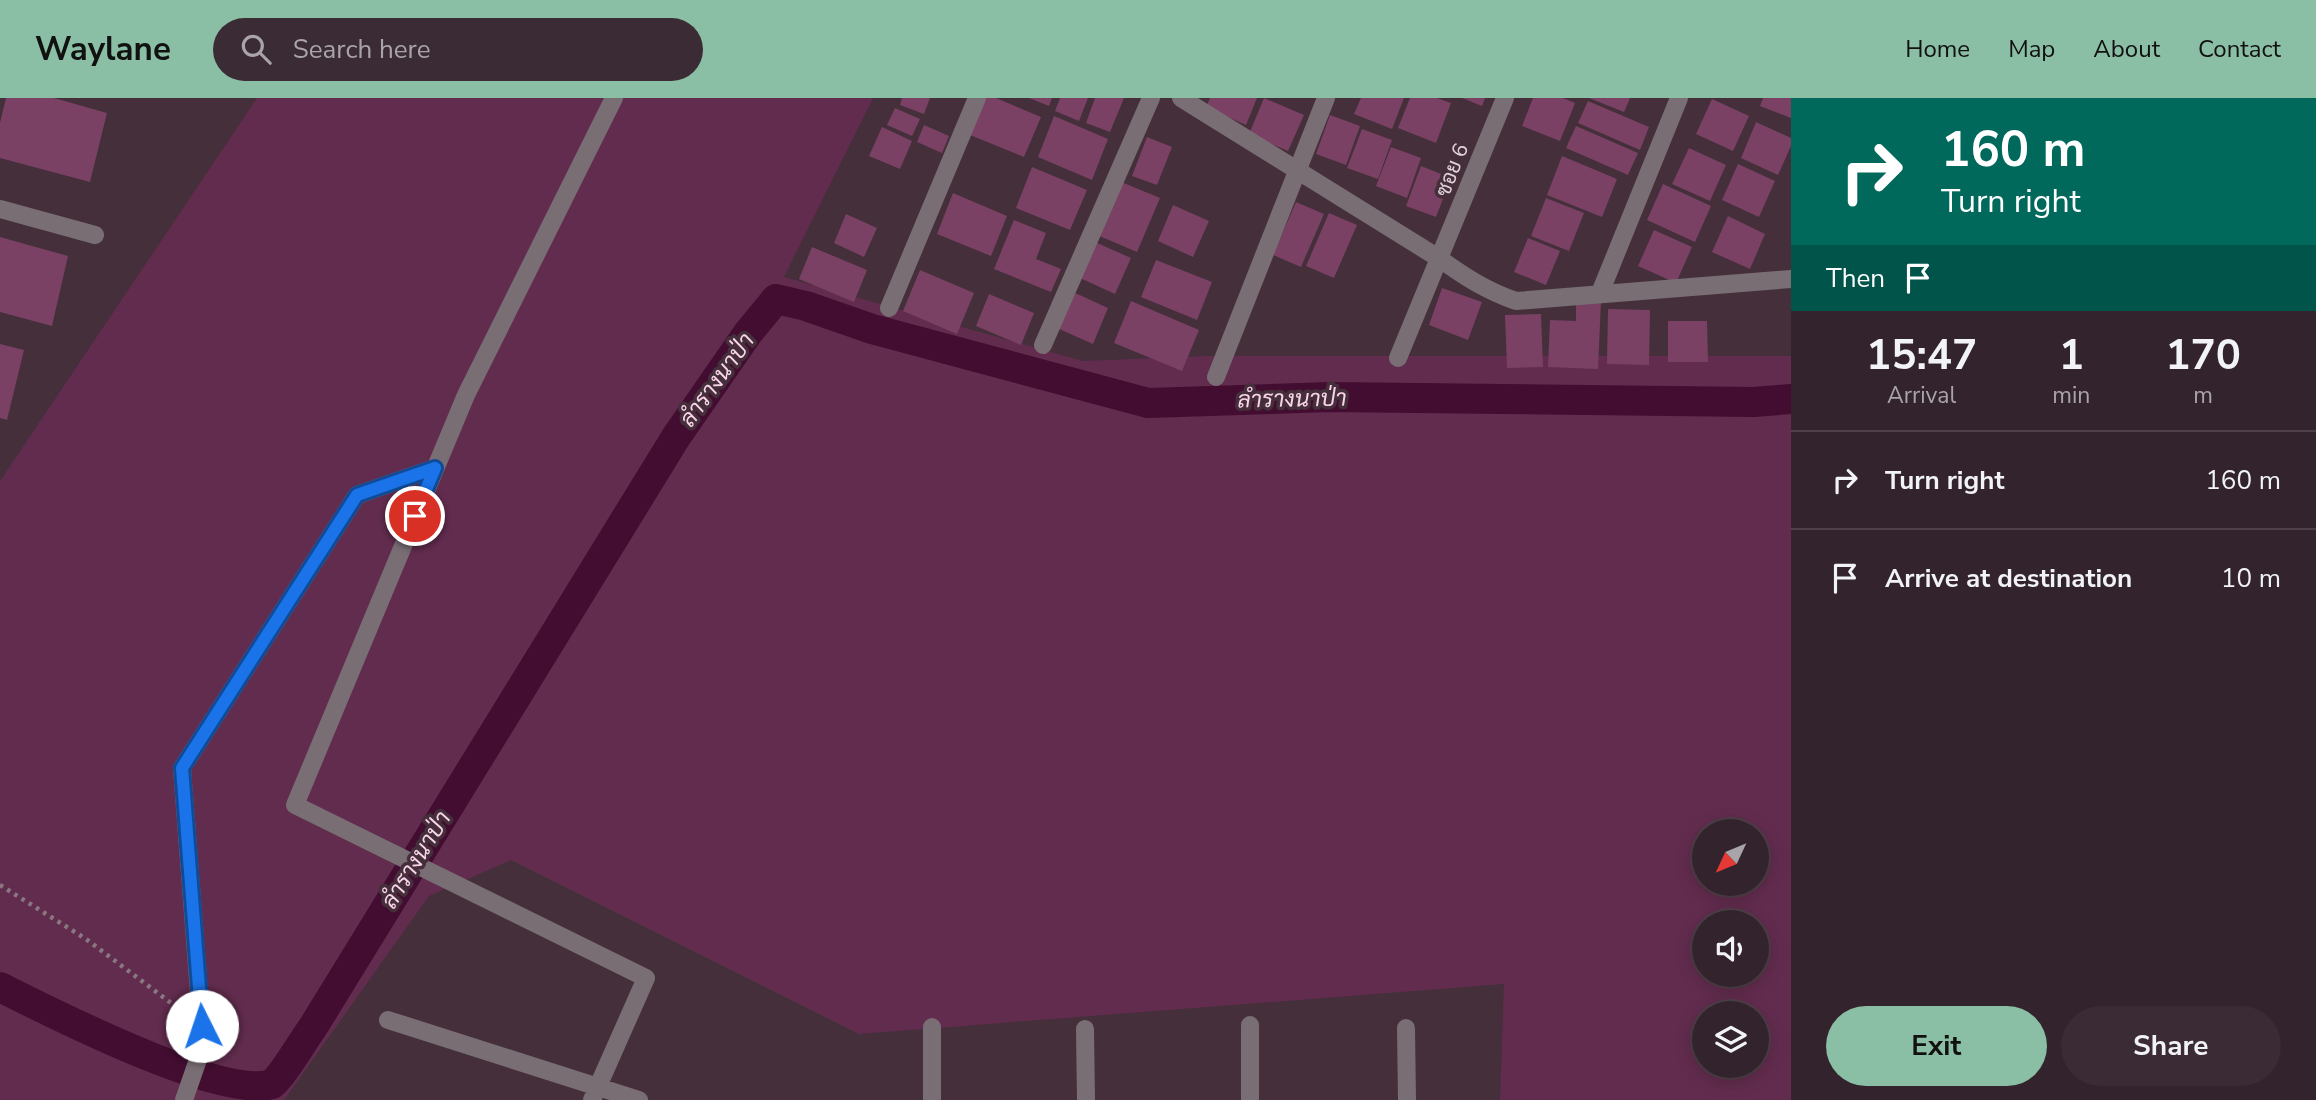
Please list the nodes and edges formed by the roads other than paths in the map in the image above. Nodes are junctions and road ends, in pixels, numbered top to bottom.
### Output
1 (614, 98) edge
2 (977, 98) edge
3 (1151, 98) edge
4 (1181, 98) edge
5 (1326, 98) edge
6 (1505, 98) edge
7 (1679, 98) edge
8 (1297, 171) junction
9 (0, 209) edge
10 (95, 235) dead end
11 (1440, 260) junction
12 (1789, 274) edge
13 (1600, 293) junction
14 (889, 308) dead end
15 (1043, 345) dead end
16 (1398, 358) dead end
17 (1216, 377) dead end
18 (435, 468) junction
19 (388, 1020) dead end
20 (1250, 1025) dead end
21 (932, 1027) dead end
22 (1406, 1028) dead end
23 (1085, 1029) dead end
24 (595, 1093) edge
25 (184, 1100) edge
26 (639, 1100) edge
27 (932, 1100) edge
28 (1086, 1100) edge
29 (1250, 1100) edge
30 (1408, 1100) edge

1 - 18 street
2 - 14 street
3 - 15 street
4 - 8 street
5 - 8 street
6 - 11 street, ซอย 6
7 - 13 street
8 - 11 street
8 - 17 street
9 - 10 street
11 - 13 street
11 - 16 street, ซอย 6
12 - 13 street
18 - 24 street
18 - 25 street
19 - 24 street
20 - 29 street
21 - 27 street
22 - 30 street
23 - 28 street
24 - 26 street

